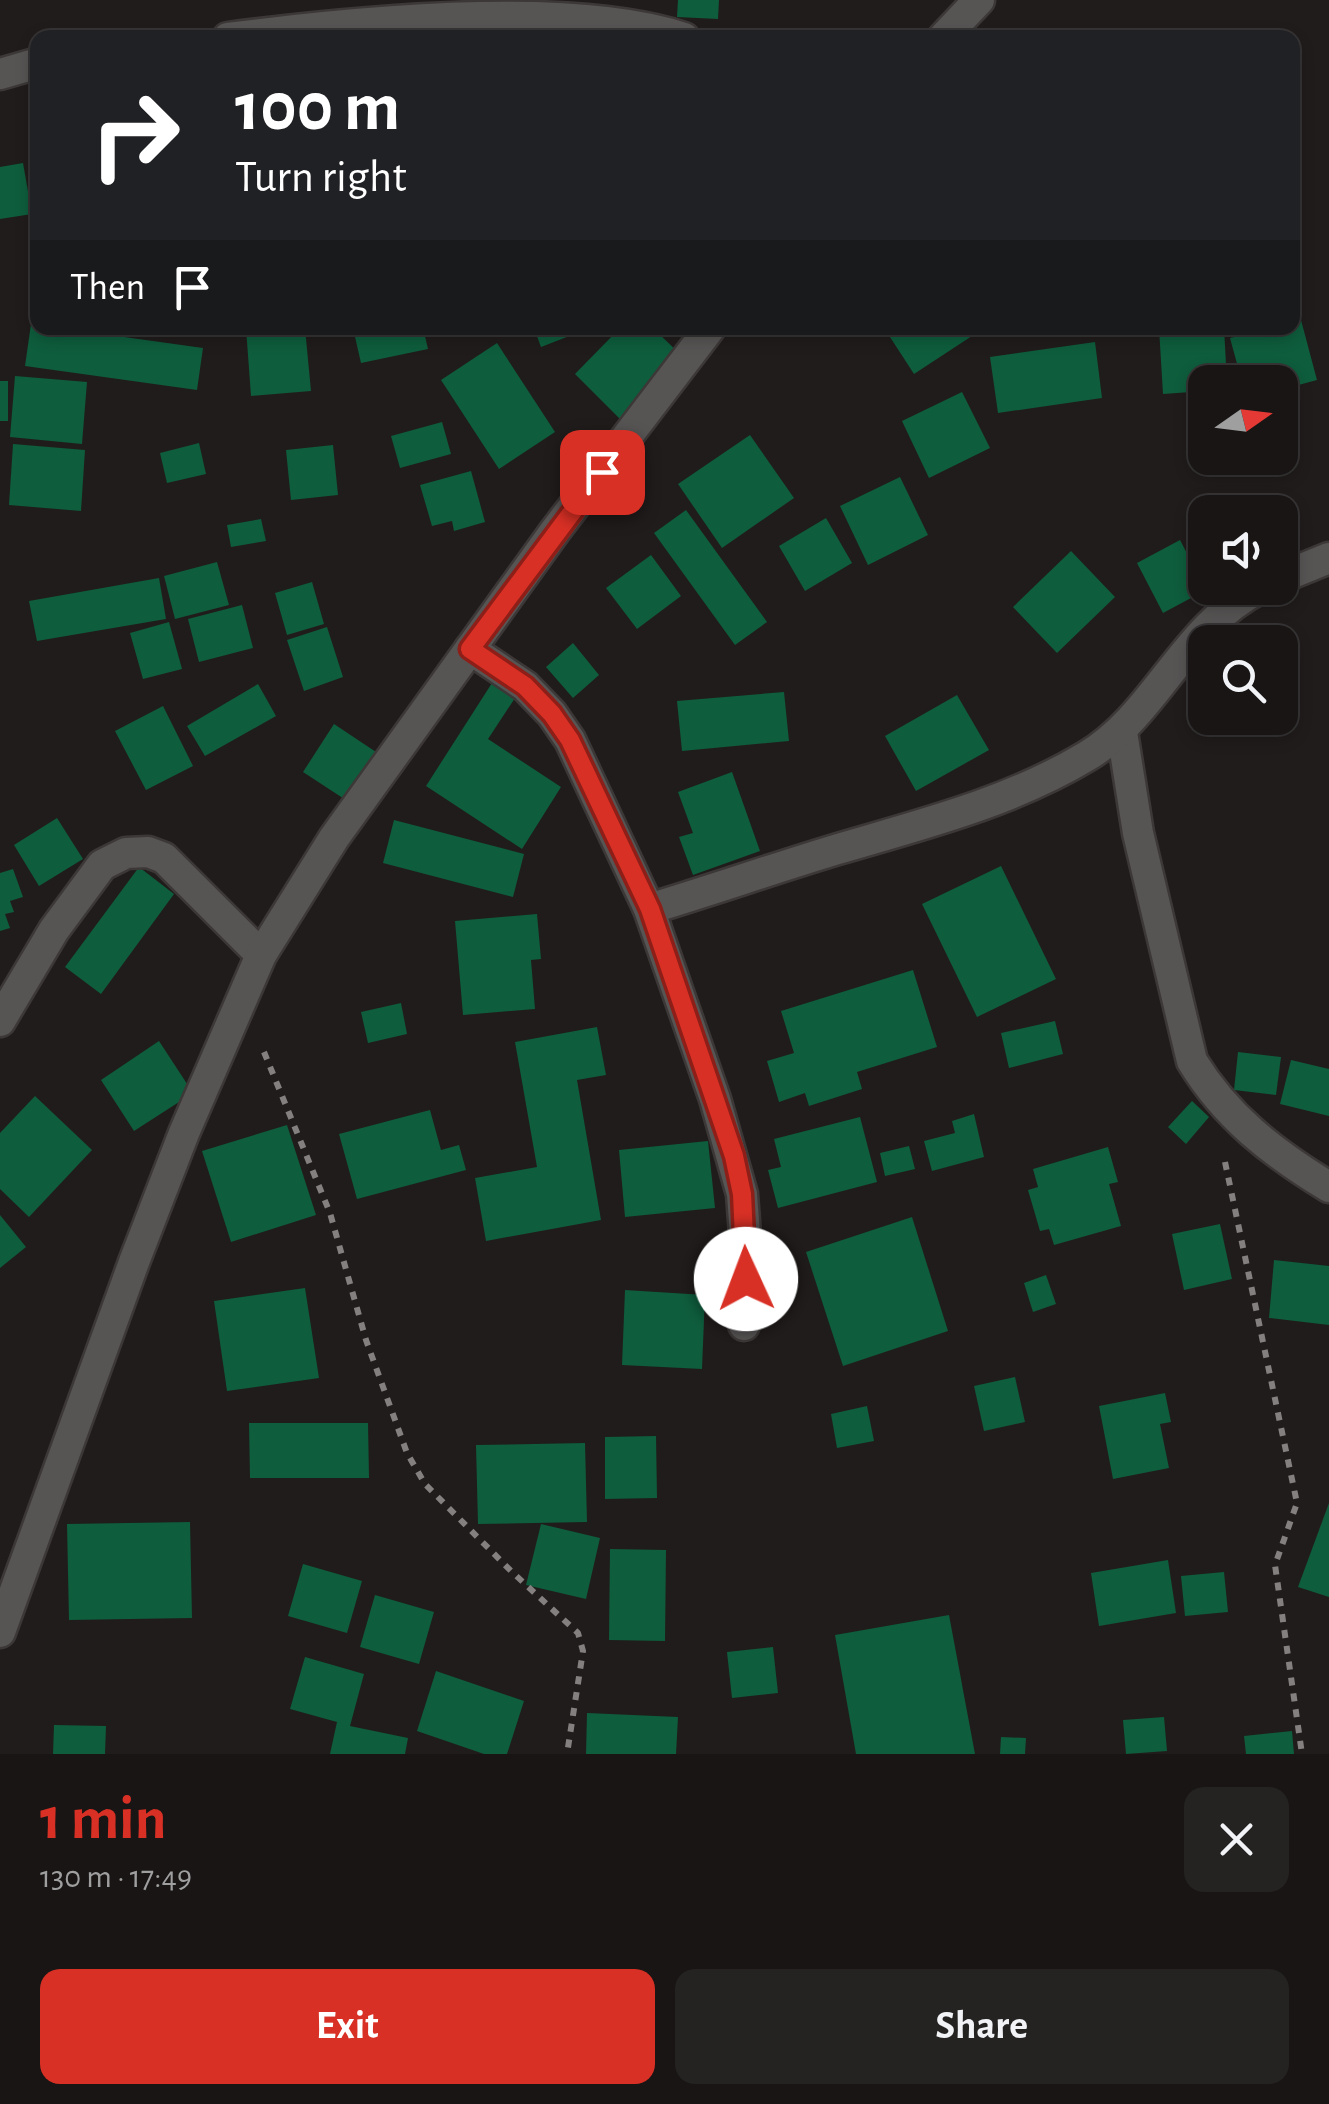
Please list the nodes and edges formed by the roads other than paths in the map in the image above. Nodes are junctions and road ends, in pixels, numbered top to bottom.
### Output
1 (979, 0) edge
2 (290, 30) edge
3 (668, 30) edge
4 (951, 30) edge
5 (30, 65) edge
6 (0, 74) edge
7 (705, 335) edge
8 (1329, 558) edge
9 (1298, 571) edge
10 (1233, 605) edge
11 (470, 649) junction
12 (1122, 732) junction
13 (650, 909) junction
14 (261, 955) junction
15 (0, 1021) edge
16 (1329, 1186) edge
17 (744, 1325) dead end
18 (0, 1632) edge

1 - 4 street
2 - 3 street
5 - 6 street
7 - 11 street
8 - 9 street
10 - 12 street
11 - 13 street
11 - 14 street
12 - 13 street
12 - 16 street
13 - 17 street
14 - 15 street
14 - 18 street

